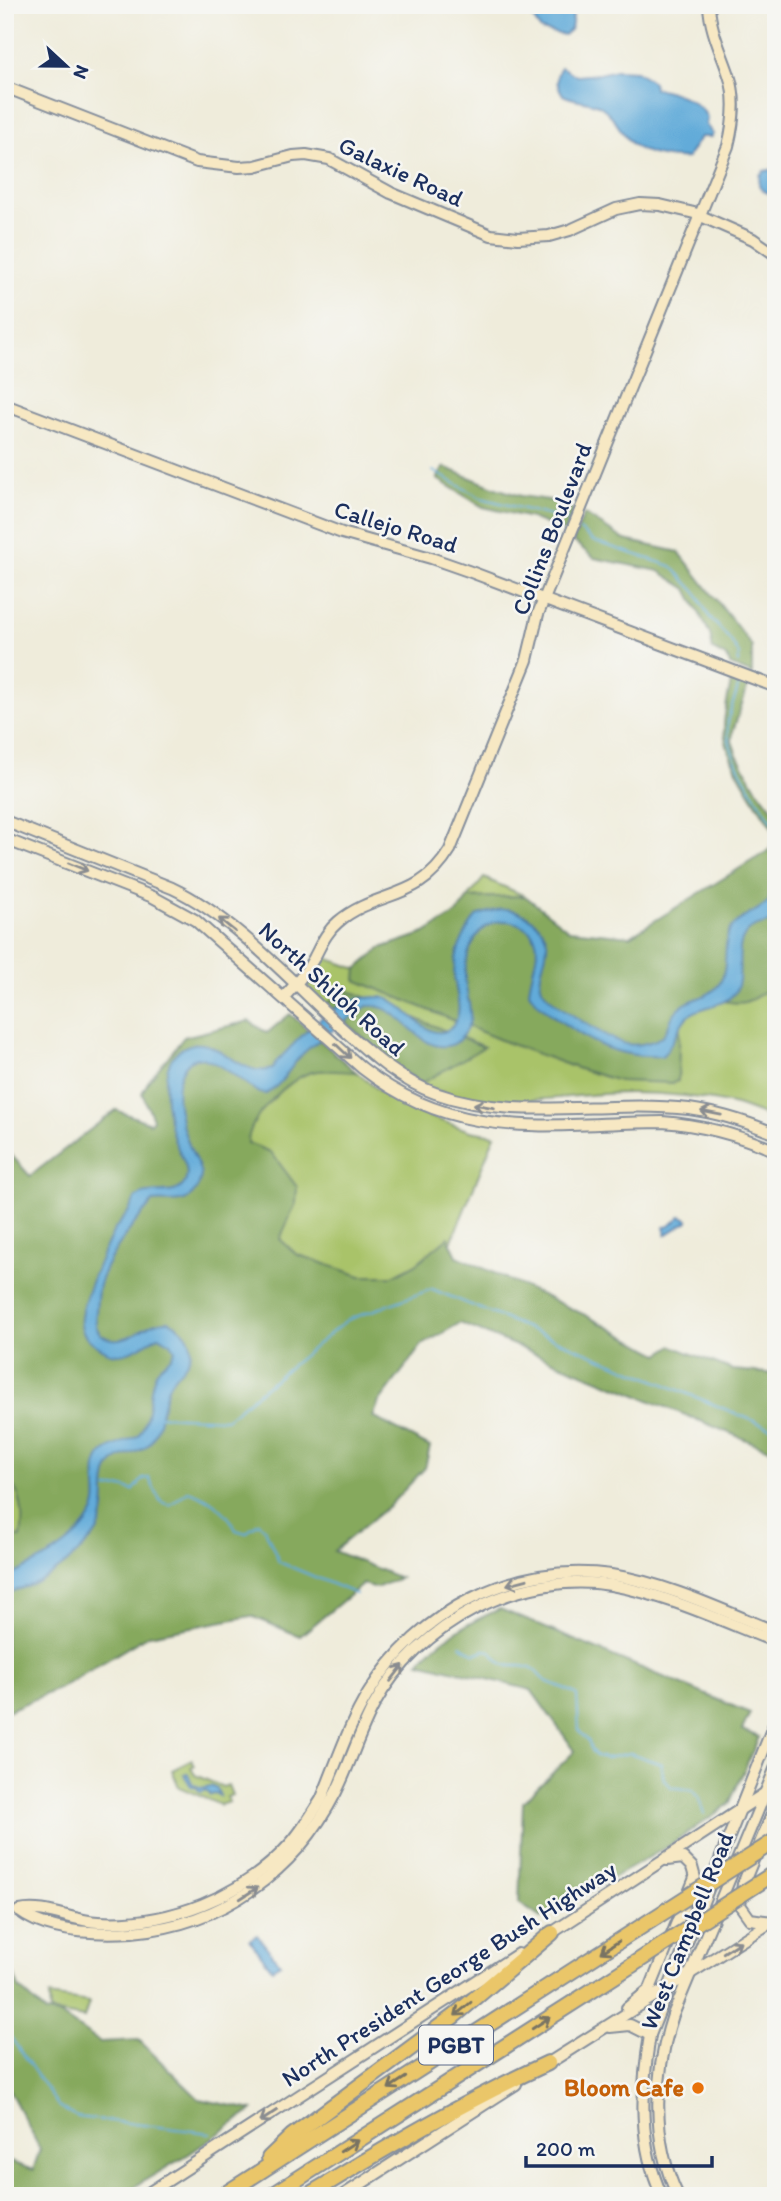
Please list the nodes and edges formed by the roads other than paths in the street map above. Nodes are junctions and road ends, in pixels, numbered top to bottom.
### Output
1 (709, 5) edge
2 (5, 87) edge
3 (701, 216) junction
4 (776, 255) edge
5 (5, 405) edge
6 (544, 599) junction
7 (776, 687) edge
8 (5, 821) edge
9 (5, 839) edge
10 (295, 985) junction
11 (289, 1001) junction
12 (776, 1134) edge
13 (776, 1151) edge
14 (680, 1605) junction
15 (706, 1605) junction
16 (776, 1632) edge
17 (776, 1642) edge
18 (775, 1721) edge
19 (776, 1767) edge
20 (776, 1786) edge
21 (765, 1794) junction
22 (776, 1805) edge
23 (739, 1811) junction
24 (776, 1840) edge
25 (660, 1862) junction
26 (776, 1872) edge
27 (774, 1921) edge
28 (552, 1933) junction
29 (689, 1975) junction
30 (666, 1990) junction
31 (603, 2029) junction
32 (650, 2035) junction
33 (548, 2063) junction
34 (245, 2181) junction
35 (144, 2196) edge
36 (222, 2196) edge
37 (271, 2196) edge
38 (307, 2196) edge
39 (342, 2196) edge
40 (662, 2196) edge
41 (678, 2196) edge

1 - 3 street, Collins Boulevard
2 - 3 street, Galaxie Road
3 - 4 street, Galaxie Road
3 - 6 street, Collins Boulevard
5 - 6 street, Callejo Road
6 - 7 street, Callejo Road
6 - 10 street, Collins Boulevard
10 -> 8 street, North Shiloh Road
9 -> 11 street, North Shiloh Road
10 - 11 street, Collins Boulevard
12 -> 10 street, North Shiloh Road
11 -> 13 street, North Shiloh Road
14 - 15 street
15 -> 14 street
14 - 17 street
15 - 16 street
18 - 23 street, West Campbell Road
19 - 21 street, West Campbell Road
20 - 21 street, North President George Bush Highway
21 - 23 street, North President George Bush Highway
21 - 29 street, West Campbell Road
22 - 27 street
23 - 25 street, North President George Bush Highway
23 - 30 street, West Campbell Road
24 -> 34 highway, PGBT, bridge
25 - 28 street, North President George Bush Highway
25 - 31 street
37 -> 26 highway, PGBT, bridge
29 -> 27 street
28 -> 34 highway
28 -> 35 street, North President George Bush Highway
29 - 30 street
29 - 41 street, West Campbell Road
30 - 31 street
30 - 32 street, West Campbell Road
31 - 32 street
31 - 33 street
32 - 40 street, West Campbell Road
33 - 38 highway
33 - 39 street
34 - 36 highway, PGBT

